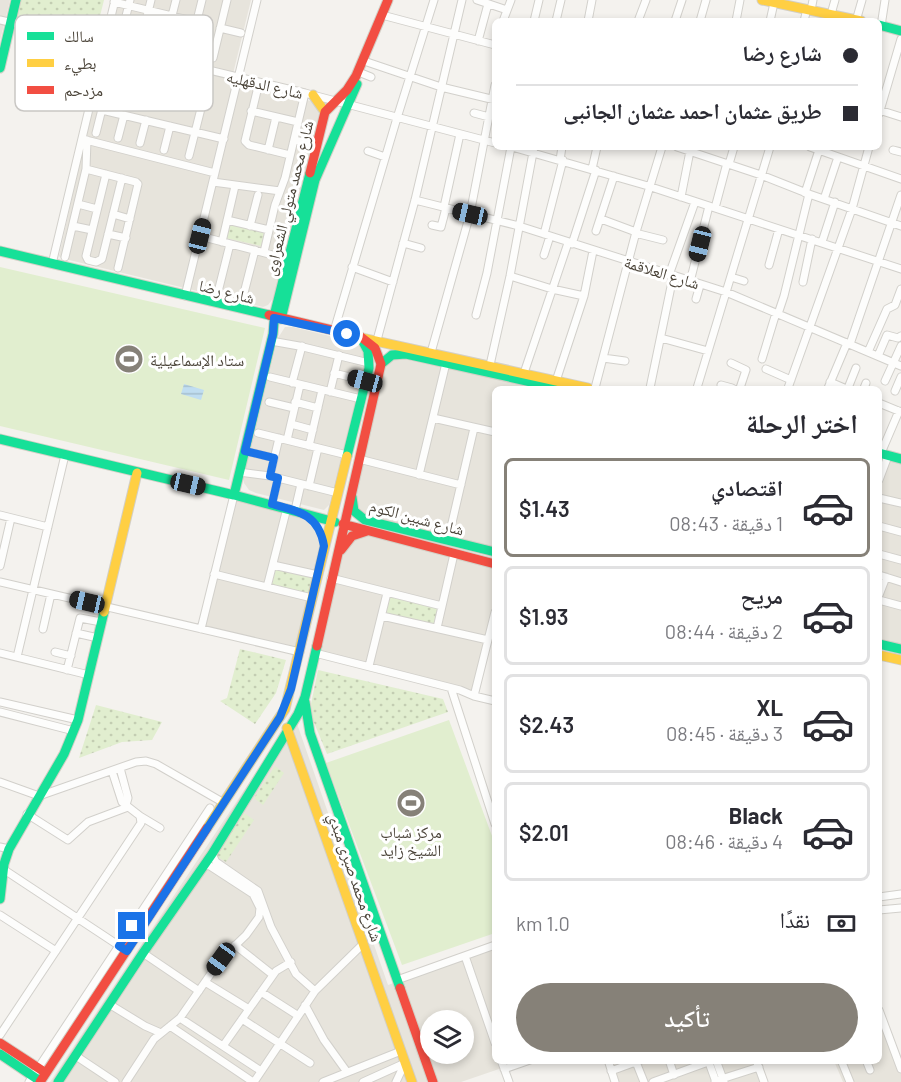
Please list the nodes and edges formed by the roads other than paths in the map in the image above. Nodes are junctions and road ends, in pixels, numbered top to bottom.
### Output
1 (10, 0) edge
2 (16, 0) edge
3 (151, 0) edge
4 (176, 0) edge
5 (202, 0) edge
6 (227, 0) edge
7 (257, 0) edge
8 (388, 0) edge
9 (434, 0) edge
10 (462, 0) edge
11 (477, 0) edge
12 (511, 0) edge
13 (539, 0) edge
14 (561, 0) edge
15 (592, 0) edge
16 (646, 0) edge
17 (682, 0) edge
18 (706, 0) edge
19 (740, 0) edge
20 (762, 0) edge
21 (813, 0) edge
22 (835, 0) edge
23 (862, 0) edge
24 (885, 0) edge
25 (114, 1) edge
26 (777, 2) edge
27 (129, 3) edge
28 (488, 4) junction
29 (805, 7) edge
30 (148, 10) junction
31 (507, 10) junction
32 (831, 14) junction
33 (147, 15) edge
34 (168, 15) edge
35 (172, 15) edge
36 (198, 15) edge
37 (382, 15) junction
38 (504, 18) edge
39 (535, 18) edge
40 (557, 18) edge
41 (589, 18) edge
42 (642, 18) edge
43 (676, 18) edge
44 (701, 18) edge
45 (737, 18) edge
46 (771, 18) edge
47 (846, 18) edge
48 (859, 18) edge
49 (882, 18) edge
50 (5, 21) edge
51 (882, 26) edge
52 (425, 27) junction
53 (220, 28) junction
54 (901, 31) edge
55 (241, 33) dead end
56 (454, 34) junction
57 (901, 39) edge
58 (478, 41) junction
59 (0, 42) edge
60 (492, 44) edge
61 (213, 58) dead end
62 (362, 67) junction
63 (0, 68) edge
64 (213, 71) edge
65 (410, 76) junction
66 (239, 77) junction
67 (371, 77) dead end
68 (441, 87) junction
69 (256, 91) dead end
70 (309, 94) junction
71 (492, 99) edge
72 (882, 102) edge
73 (348, 104) junction
74 (330, 106) junction
75 (492, 106) edge
76 (90, 111) edge
77 (102, 111) edge
78 (106, 111) edge
79 (200, 111) edge
80 (251, 111) junction
81 (474, 113) dead end
82 (882, 113) edge
83 (124, 115) junction
84 (343, 116) junction
85 (276, 117) junction
86 (489, 117) junction
87 (901, 117) edge
88 (397, 118) junction
89 (146, 120) junction
90 (298, 122) junction
91 (170, 126) junction
92 (432, 127) junction
93 (195, 132) junction
94 (96, 133) dead end
95 (460, 134) junction
96 (118, 138) dead end
97 (224, 139) junction
98 (84, 140) junction
99 (294, 140) junction
100 (484, 140) junction
101 (492, 142) edge
102 (308, 143) dead end
103 (140, 144) dead end
104 (164, 150) dead end
105 (268, 150) junction
106 (511, 150) edge
107 (533, 150) edge
108 (562, 150) edge
109 (597, 150) edge
110 (661, 150) edge
111 (687, 150) edge
112 (734, 150) edge
113 (769, 150) edge
114 (816, 150) edge
115 (821, 150) edge
116 (868, 150) edge
117 (368, 151) dead end
118 (703, 151) edge
119 (314, 153) junction
120 (291, 155) junction
121 (189, 156) dead end
122 (325, 156) junction
123 (385, 157) junction
124 (838, 157) junction
125 (562, 160) junction
126 (728, 164) junction
127 (864, 166) junction
128 (86, 169) junction
129 (594, 169) junction
130 (215, 173) junction
131 (106, 174) junction
132 (761, 175) junction
133 (614, 176) junction
134 (122, 178) junction
135 (901, 179) edge
136 (213, 183) junction
137 (235, 186) junction
138 (648, 186) junction
139 (280, 191) junction
140 (807, 194) junction
141 (258, 195) dead end
142 (901, 195) edge
143 (681, 197) junction
144 (824, 199) junction
145 (99, 200) junction
146 (415, 200) junction
147 (695, 202) junction
148 (835, 202) junction
149 (78, 204) junction
150 (116, 204) junction
151 (712, 207) junction
152 (445, 208) junction
153 (852, 208) junction
154 (97, 209) junction
155 (113, 214) junction
156 (470, 214) junction
157 (130, 219) junction
158 (600, 219) junction
159 (748, 219) junction
160 (227, 220) junction
161 (497, 221) junction
162 (891, 223) junction
163 (432, 225) dead end
164 (73, 226) junction
165 (250, 226) junction
166 (519, 226) junction
167 (901, 226) edge
168 (779, 229) junction
169 (92, 230) junction
170 (269, 230) junction
171 (596, 231) dead end
172 (635, 232) junction
173 (108, 234) junction
174 (547, 235) junction
175 (798, 235) junction
176 (200, 236) junction
177 (126, 238) junction
178 (812, 239) junction
179 (90, 240) junction
180 (663, 240) dead end
181 (222, 242) junction
182 (822, 242) junction
183 (403, 243) junction
184 (570, 243) junction
185 (105, 244) junction
186 (230, 244) junction
187 (838, 247) junction
188 (421, 249) dead end
189 (0, 250) edge
190 (255, 250) junction
191 (593, 251) junction
192 (264, 252) junction
193 (544, 255) dead end
194 (65, 257) dead end
195 (288, 259) junction
196 (878, 260) junction
197 (628, 262) junction
198 (52, 264) junction
199 (770, 265) dead end
200 (352, 267) junction
201 (118, 268) dead end
202 (901, 269) edge
203 (510, 276) junction
204 (671, 276) junction
205 (731, 276) junction
206 (744, 281) dead end
207 (393, 282) junction
208 (690, 282) junction
209 (803, 282) dead end
210 (700, 285) junction
211 (901, 289) edge
212 (552, 290) junction
213 (218, 291) dead end
214 (726, 292) junction
215 (185, 296) junction
216 (584, 296) junction
217 (243, 297) dead end
218 (696, 299) dead end
219 (890, 306) junction
220 (901, 311) edge
221 (777, 313) junction
222 (476, 315) dead end
223 (278, 319) junction
224 (810, 327) junction
225 (333, 331) junction
226 (901, 336) edge
227 (361, 338) junction
228 (661, 338) junction
229 (377, 340) junction
230 (271, 341) junction
231 (849, 343) junction
232 (302, 346) junction
233 (901, 346) edge
234 (708, 351) junction
235 (868, 352) junction
236 (430, 355) junction
237 (339, 356) junction
238 (878, 356) junction
239 (603, 358) junction
240 (762, 359) dead end
241 (381, 360) junction
242 (369, 361) junction
243 (625, 361) dead end
244 (446, 363) junction
245 (731, 363) dead end
246 (490, 365) junction
247 (897, 365) edge
248 (856, 368) dead end
249 (766, 369) dead end
250 (334, 373) junction
251 (524, 373) junction
252 (270, 377) dead end
253 (901, 377) edge
254 (791, 380) junction
255 (365, 381) junction
256 (885, 381) dead end
257 (296, 384) junction
258 (721, 385) dead end
259 (829, 385) edge
260 (548, 386) edge
261 (550, 386) edge
262 (552, 386) edge
263 (596, 386) edge
264 (650, 386) edge
265 (698, 386) edge
266 (725, 386) edge
267 (741, 386) edge
268 (789, 386) edge
269 (847, 386) edge
270 (326, 391) junction
271 (894, 391) dead end
272 (361, 399) junction
273 (269, 402) dead end
274 (882, 404) edge
275 (295, 405) junction
276 (318, 408) junction
277 (900, 412) edge
278 (433, 418) junction
279 (291, 424) junction
280 (474, 428) junction
281 (313, 430) junction
282 (492, 431) edge
283 (258, 434) dead end
284 (279, 438) junction
285 (0, 440) edge
286 (287, 440) junction
287 (309, 446) junction
288 (318, 448) junction
289 (245, 451) junction
290 (882, 454) edge
291 (65, 455) junction
292 (347, 455) junction
293 (274, 458) junction
294 (358, 459) junction
295 (901, 459) edge
296 (137, 472) junction
297 (239, 472) junction
298 (419, 475) junction
299 (270, 476) junction
300 (278, 478) junction
301 (305, 485) junction
302 (461, 485) junction
303 (351, 491) junction
304 (338, 493) junction
305 (234, 495) junction
306 (882, 499) edge
307 (901, 503) edge
308 (272, 504) junction
309 (346, 509) junction
310 (294, 510) junction
311 (0, 515) edge
312 (331, 517) junction
313 (11, 518) junction
314 (343, 524) junction
315 (48, 527) junction
316 (882, 527) edge
317 (367, 531) junction
318 (901, 532) edge
319 (448, 540) junction
320 (324, 546) junction
321 (492, 551) edge
322 (454, 554) junction
323 (882, 555) edge
324 (336, 558) junction
325 (901, 560) edge
326 (492, 563) edge
327 (273, 565) junction
328 (0, 566) edge
329 (214, 574) junction
330 (318, 575) junction
331 (882, 576) edge
332 (331, 578) junction
333 (0, 582) edge
334 (901, 582) edge
335 (267, 587) junction
336 (33, 590) junction
337 (387, 593) junction
338 (51, 594) junction
339 (312, 598) junction
340 (882, 601) edge
341 (105, 606) junction
342 (442, 606) junction
343 (901, 606) edge
344 (382, 616) junction
345 (101, 622) junction
346 (307, 622) junction
347 (492, 624) edge
348 (322, 625) junction
349 (43, 628) dead end
350 (437, 628) junction
351 (201, 629) junction
352 (76, 633) junction
353 (98, 638) junction
354 (488, 640) junction
355 (882, 645) edge
356 (901, 648) edge
357 (55, 652) dead end
358 (300, 652) junction
359 (0, 653) edge
360 (315, 653) junction
361 (71, 656) junction
362 (882, 656) edge
363 (17, 657) junction
364 (901, 660) edge
365 (369, 666) junction
366 (67, 670) junction
367 (88, 675) junction
368 (293, 681) junction
369 (451, 688) junction
370 (474, 696) junction
371 (305, 697) junction
372 (492, 700) edge
373 (0, 702) edge
374 (0, 712) edge
375 (78, 720) junction
376 (74, 731) junction
377 (289, 731) junction
378 (116, 769) junction
379 (0, 782) edge
380 (39, 796) junction
381 (224, 803) junction
382 (127, 806) junction
383 (210, 808) dead end
384 (27, 814) junction
385 (492, 815) edge
386 (140, 816) junction
387 (160, 828) dead end
388 (344, 830) junction
389 (325, 837) junction
390 (4, 848) edge
391 (194, 850) junction
392 (354, 859) junction
393 (208, 860) junction
394 (336, 868) junction
395 (177, 875) junction
396 (2, 876) edge
397 (191, 885) junction
398 (901, 894) edge
399 (882, 897) edge
400 (0, 899) edge
401 (262, 908) junction
402 (901, 908) edge
403 (882, 910) edge
404 (0, 915) edge
405 (78, 918) junction
406 (363, 944) junction
407 (235, 945) junction
408 (492, 946) edge
409 (123, 948) junction
410 (56, 951) junction
411 (143, 953) junction
412 (465, 956) junction
413 (291, 962) junction
414 (273, 975) junction
415 (397, 980) junction
416 (205, 981) junction
417 (199, 991) junction
418 (315, 991) junction
419 (261, 992) junction
420 (109, 1004) junction
421 (304, 1005) junction
422 (249, 1009) junction
423 (297, 1015) junction
424 (180, 1018) junction
425 (242, 1019) junction
426 (170, 1026) junction
427 (882, 1026) edge
428 (161, 1033) junction
429 (492, 1034) edge
430 (0, 1035) edge
431 (0, 1043) edge
432 (279, 1044) junction
433 (223, 1046) junction
434 (401, 1051) junction
435 (0, 1054) edge
436 (76, 1056) junction
437 (310, 1063) dead end
438 (405, 1063) junction
439 (502, 1064) edge
440 (520, 1064) edge
441 (609, 1064) edge
442 (631, 1064) edge
443 (640, 1064) edge
444 (670, 1064) edge
445 (703, 1064) edge
446 (712, 1064) edge
447 (758, 1064) edge
448 (843, 1064) edge
449 (868, 1064) edge
450 (901, 1069) edge
451 (504, 1070) junction
452 (870, 1070) dead end
453 (261, 1071) junction
454 (611, 1071) junction
455 (347, 1072) junction
456 (385, 1072) junction
457 (674, 1075) junction
458 (38, 1077) edge
459 (719, 1081) edge
460 (58, 1082) edge
461 (115, 1082) edge
462 (126, 1082) edge
463 (254, 1082) edge
464 (322, 1082) edge
465 (363, 1082) edge
466 (380, 1082) edge
467 (396, 1082) edge
468 (412, 1082) edge
469 (433, 1082) edge
470 (509, 1082) edge
471 (615, 1082) edge
472 (644, 1082) edge
473 (653, 1082) edge
474 (764, 1082) edge
475 (850, 1082) edge

1 - 50 main road
2 - 50 main road
3 - 30 street
4 - 35 street
5 - 36 street
6 - 53 street
7 - 66 street
8 - 37 main road, شارع محمد متولي الشعراوى
9 - 52 street
10 - 56 street
11 - 28 street
12 - 31 street
13 - 39 street
14 - 40 street
15 - 41 street
16 - 42 street
17 - 43 street
18 - 44 street
19 - 45 street
20 - 26 main road
21 - 29 street
22 - 32 street
23 - 48 street
24 - 49 street
25 - 27 street
26 - 29 main road
26 - 46 street
27 - 30 street
28 - 31 street
28 - 58 street
29 - 32 main road
30 - 33 street
30 - 34 street
31 - 38 street
32 - 47 main road
37 - 52 street
37 - 62 main road, شارع محمد متولي الشعراوى
50 - 59 main road
50 - 63 main road
51 - 54 main road
52 - 56 street
52 - 65 street
53 - 55 street
53 - 61 street
56 - 58 street
56 - 68 street
57 - 72 street
58 - 60 street
62 - 65 street
62 - 67 street
62 - 73 main road, شارع محمد متولي الشعراوى
62 - 74 main road, شارع محمد متولي الشعراوى
64 - 66 street, شارع الدقهليه
65 - 68 street
65 - 88 street
66 - 70 street, شارع الدقهليه
66 - 97 street
68 - 71 street
68 - 92 street
69 - 80 street
70 - 74 main road
70 - 74 street, شارع الدقهليه
70 - 90 street
73 - 74 street, شارع الدقهليه
73 - 84 main road, شارع محمد متولي الشعراوى
73 - 88 street, شارع الدقهليه
74 - 84 main road
74 - 119 main road, شارع محمد متولي الشعراوى
75 - 86 street
76 - 98 street
77 - 94 street
78 - 83 street
79 - 93 street
80 - 85 street
80 - 105 street
81 - 86 street
82 - 87 street
83 - 89 street
83 - 96 street
84 - 122 main road, شارع محمد متولي الشعراوى
85 - 90 street
85 - 105 street
86 - 100 street
88 - 92 street, شارع الدقهليه
88 - 123 street
89 - 91 street
89 - 103 street
90 - 99 street
91 - 93 street
91 - 104 street
92 - 95 street, شارع الدقهليه
92 - 146 street
93 - 97 street
93 - 121 street
95 - 100 street, شارع الدقهليه
95 - 152 street
97 - 130 street
98 - 128 street
98 - 130 street
98 - 198 street
99 - 102 street
99 - 120 street
100 - 101 street, شارع الدقهليه
100 - 156 street
105 - 120 street
106 - 161 street
107 - 125 street
107 - 166 street
108 - 125 street
109 - 129 street
110 - 138 street
111 - 143 street
112 - 126 street
113 - 132 street
114 - 140 street
115 - 124 street
116 - 127 street
117 - 123 street
118 - 126 street
119 - 122 main road
119 - 195 main road, شارع محمد متولي الشعراوى
120 - 139 street
122 - 223 main road, شارع محمد متولي الشعراوى
123 - 200 street
124 - 127 street
124 - 144 street
125 - 129 street
125 - 174 street
126 - 132 street
126 - 151 street
127 - 135 street
127 - 153 street
128 - 131 street
128 - 149 street
129 - 133 street
129 - 184 street
130 - 136 street
131 - 134 street
131 - 145 street
132 - 140 street
132 - 159 street
133 - 138 street
133 - 158 street
134 - 150 street
134 - 157 street
136 - 137 street
136 - 176 street
137 - 139 street
137 - 160 street
138 - 143 street
138 - 172 street
139 - 170 street
140 - 144 street
140 - 175 street
141 - 165 street
142 - 162 street
143 - 147 street
144 - 148 street
145 - 150 street
145 - 154 street
146 - 152 street, شارع العلاقمة
146 - 183 street
147 - 151 street
147 - 204 street
148 - 153 street
148 - 182 street
149 - 154 street
149 - 164 street
150 - 155 street
151 - 159 street
151 - 208 street
152 - 156 street, شارع العلاقمة
152 - 163 street
153 - 162 street
153 - 187 street
154 - 169 street
155 - 157 street
155 - 173 street
156 - 161 street, شارع العلاقمة
156 - 236 street
157 - 177 street
158 - 171 street
158 - 172 street
159 - 168 street
159 - 205 street
160 - 165 street
160 - 181 street
161 - 166 street, شارع العلاقمة
161 - 222 street
162 - 167 street
162 - 196 street
164 - 169 street
164 - 194 street
165 - 170 street
166 - 174 street, شارع العلاقمة
166 - 203 street
168 - 175 street
168 - 199 street
169 - 179 street
170 - 192 street
172 - 180 street
172 - 197 street
173 - 177 street
173 - 185 street
174 - 184 street, شارع العلاقمة
174 - 193 street
175 - 178 street
175 - 221 street
176 - 181 street
176 - 215 street
177 - 201 street
178 - 182 street
178 - 209 street
179 - 185 street
179 - 185 street
181 - 186 street
182 - 187 street
183 - 188 street
183 - 207 street
184 - 191 street, شارع العلاقمة
184 - 212 street
186 - 190 street
186 - 213 street
187 - 196 street
187 - 224 street
189 - 198 main road, شارع رضا
190 - 192 street
190 - 217 street
191 - 197 street, شارع العلاقمة
191 - 216 street
192 - 195 street
195 - 223 main road, شارع محمد متولي الشعراوى
196 - 202 street
196 - 231 street
197 - 204 street, شارع العلاقمة
197 - 239 street
198 - 215 main road, شارع رضا
200 - 207 street
200 - 225 street
203 - 212 street
203 - 246 street
204 - 208 street, شارع العلاقمة
204 - 228 street
205 - 206 street
205 - 214 street
207 - 229 street
208 - 210 street, شارع العلاقمة
210 - 214 street, شارع العلاقمة
210 - 218 street
211 - 219 street
212 - 216 street
212 - 251 street
214 - 221 street, شارع العلاقمة
214 - 234 street
215 - 223 main road, شارع رضا
216 - 262 street
219 - 220 street
219 - 235 street
221 - 224 street, شارع العلاقمة
221 - 240 street
223 - 225 main road, شارع رضا
223 - 230 main road, شارع محمد متولي الشعراوى
224 - 231 street, شارع العلاقمة
224 - 254 street
225 - 227 main road, شارع رضا
226 - 238 street
227 - 229 main road, شارع رضا
227 - 241 main road
227 - 242 main road
228 - 234 street
228 - 264 street
229 - 236 main road, شارع رضا
230 - 232 street
230 - 289 main road, شارع محمد متولي الشعراوى
231 - 235 street, شارع العلاقمة
231 - 259 street
232 - 237 street
232 - 257 street
233 - 247 street
234 - 265 street
235 - 238 street, شارع العلاقمة
236 - 241 main road, شارع رضا
236 - 244 main road, شارع رضا
236 - 246 main road, شارع رضا
237 - 242 street
237 - 250 street
238 - 247 street, شارع العلاقمة
239 - 243 street
239 - 263 street
241 - 242 main road, شارع رضا
241 - 294 main road
242 - 255 main road
244 - 260 main road, شارع رضا
244 - 278 street
245 - 267 street
246 - 251 main road, شارع رضا
247 - 256 street
248 - 269 street
249 - 254 street
250 - 255 street
250 - 270 street
251 - 261 main road, شارع رضا
252 - 257 street
253 - 271 street
254 - 268 street
255 - 272 main road
257 - 270 street
257 - 275 street
258 - 266 street
270 - 272 street
270 - 276 street
272 - 292 main road
273 - 275 street
274 - 277 street
275 - 276 street
275 - 279 street
276 - 281 street
277 - 290 street
278 - 280 street
278 - 298 street
279 - 281 street
279 - 286 street
280 - 282 street
280 - 302 street
281 - 287 street
283 - 284 street
284 - 286 street
284 - 293 street
285 - 291 main road
286 - 287 street
287 - 288 street
288 - 292 street
288 - 301 street
289 - 293 street
289 - 297 main road, شارع محمد متولي الشعراوى
290 - 295 main road
291 - 296 main road
291 - 315 street
292 - 304 main road
293 - 299 street
294 - 298 street
294 - 303 main road
296 - 305 main road
296 - 341 main road
297 - 299 street
297 - 305 main road, شارع محمد متولي الشعراوى
298 - 302 street
299 - 300 street
300 - 301 street
300 - 308 street
301 - 304 street
301 - 310 street
302 - 319 street
303 - 309 main road
303 - 319 main road, شارع شبين الكوم
304 - 312 main road
305 - 308 main road
305 - 329 street, شارع محمد متولي الشعراوى
306 - 307 street
308 - 310 main road
309 - 312 main road
309 - 314 main road
310 - 312 main road
310 - 320 main road
310 - 327 street
311 - 313 street
312 - 314 main road, شارع شبين الكوم
312 - 320 main road
313 - 315 street
313 - 328 street
314 - 317 main road, شارع شبين الكوم
314 - 324 main road
315 - 336 street
316 - 318 street
317 - 322 main road, شارع شبين الكوم
317 - 324 main road
319 - 321 main road, شارع شبين الكوم
320 - 330 main road
322 - 326 main road, شارع شبين الكوم
322 - 342 street
323 - 325 street
324 - 332 main road
327 - 330 street
327 - 335 street
329 - 335 street
329 - 351 street, شارع محمد متولي الشعراوى
330 - 339 main road
331 - 334 street
332 - 337 street
332 - 348 main road
333 - 336 street
335 - 339 street
336 - 338 street
336 - 363 street
337 - 342 street
337 - 344 street
338 - 341 street
338 - 349 street
339 - 346 main road
340 - 343 street
341 - 345 main road
341 - 351 street
342 - 350 street
344 - 350 street
344 - 365 street
345 - 352 street
345 - 353 main road
346 - 348 main road
346 - 358 main road
347 - 354 street
348 - 360 main road
350 - 354 street
351 - 358 street
352 - 353 street
352 - 361 street
353 - 367 main road
354 - 370 street
355 - 356 main road
357 - 361 street
358 - 368 main road
359 - 363 street
360 - 365 street
360 - 371 main road
361 - 366 street
362 - 364 main road
363 - 366 street
365 - 369 street
366 - 367 street
367 - 375 main road
368 - 377 main road, شارع محمد صبرى مبدي
368 - 381 main road
369 - 370 street
369 - 385 street
370 - 372 street
371 - 377 main road
371 - 388 main road, شارع محمد صبرى مبدي
373 - 375 street
374 - 376 street
375 - 376 main road
376 - 380 main road
377 - 389 main road, شارع محمد صبرى مبدي
377 - 393 main road
378 - 380 street
378 - 381 street
378 - 382 street
379 - 380 street
380 - 384 main road
381 - 391 main road
382 - 384 street
382 - 386 street
383 - 409 street
384 - 390 main road
386 - 387 street
386 - 405 street
388 - 389 main road
388 - 392 main road, شارع محمد صبرى مبدي
389 - 394 main road, شارع محمد صبرى مبدي
390 - 396 main road
391 - 393 main road
391 - 395 main road
392 - 394 main road
392 - 415 main road, شارع محمد صبرى مبدي
393 - 397 main road
393 - 401 street
393 - 401 street
394 - 406 main road, شارع محمد صبرى مبدي
395 - 397 main road
395 - 409 main road
396 - 400 main road
396 - 405 street
397 - 411 main road
398 - 399 street
401 - 407 street
401 - 413 street
402 - 403 street
404 - 410 street
405 - 409 street
405 - 410 street
406 - 418 street
406 - 434 main road, شارع محمد صبرى مبدي
407 - 414 street
407 - 416 street
408 - 412 street
409 - 458 main road
410 - 430 street
411 - 417 street
411 - 420 main road
412 - 415 street
412 - 429 street
413 - 414 street
413 - 418 street
414 - 419 street
415 - 469 main road, شارع محمد صبرى مبدي
416 - 417 street
416 - 422 street
417 - 424 street
418 - 421 street
419 - 422 street
419 - 423 street
420 - 428 street
420 - 436 main road
421 - 423 street
421 - 455 street
422 - 425 street
423 - 432 street
424 - 426 street
424 - 433 street
425 - 432 street
425 - 433 street
426 - 428 street
426 - 463 street
427 - 450 street
428 - 462 street
431 - 458 main road
432 - 437 street
432 - 453 street
433 - 453 street
434 - 438 main road, شارع محمد صبرى مبدي
434 - 455 street
435 - 458 main road
436 - 460 main road
436 - 461 street
438 - 456 street
438 - 467 street
438 - 468 main road, شارع محمد صبرى مبدي
439 - 451 street
440 - 451 street
441 - 454 street
442 - 454 street
443 - 472 street
444 - 457 street
445 - 457 street
446 - 459 street
447 - 459 street
447 - 474 street
448 - 475 street
449 - 452 street
451 - 470 street
453 - 463 street
454 - 471 street
455 - 464 street
456 - 465 street
456 - 466 street
457 - 473 street

